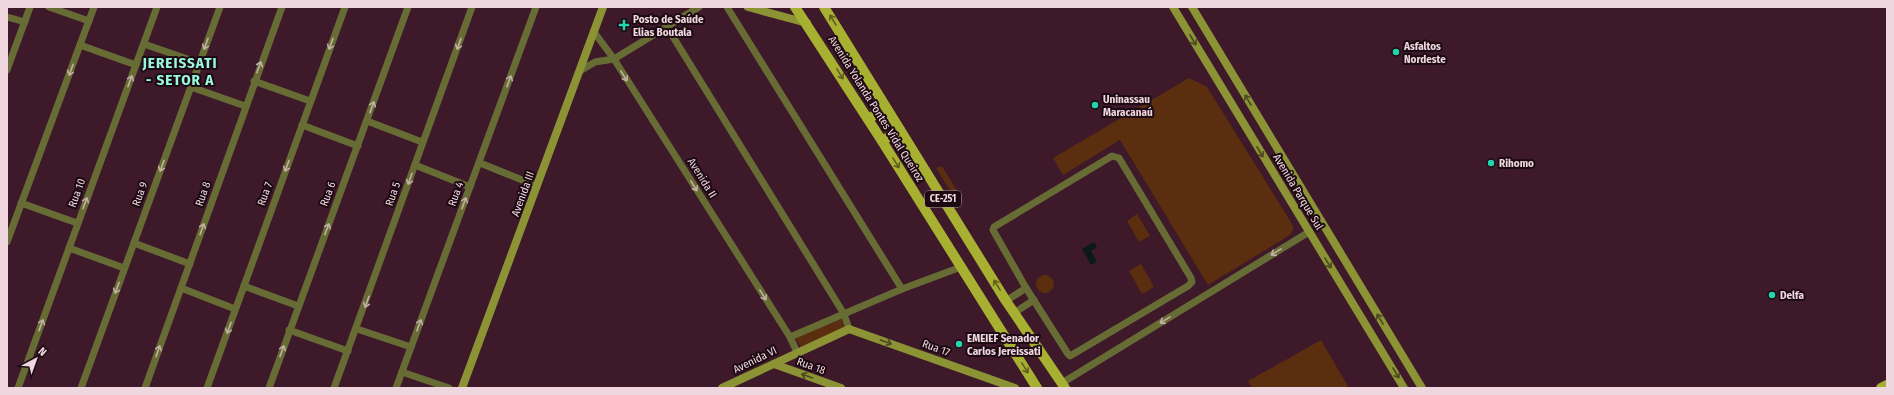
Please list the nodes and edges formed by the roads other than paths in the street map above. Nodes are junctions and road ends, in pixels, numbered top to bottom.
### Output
1 (30, 7) edge
2 (48, 7) edge
3 (94, 7) edge
4 (157, 7) edge
5 (220, 7) edge
6 (282, 7) edge
7 (345, 7) edge
8 (408, 7) edge
9 (472, 7) edge
10 (536, 7) edge
11 (603, 7) edge
12 (699, 7) edge
13 (727, 7) edge
14 (748, 7) edge
15 (795, 7) edge
16 (824, 7) edge
17 (1173, 7) edge
18 (1192, 7) edge
19 (7, 16) edge
20 (89, 21) junction
21 (25, 22) junction
22 (806, 23) junction
23 (668, 27) junction
24 (594, 32) junction
25 (144, 44) junction
26 (80, 45) junction
27 (614, 59) junction
28 (199, 63) junction
29 (136, 65) junction
30 (7, 70) edge
31 (580, 71) junction
32 (254, 81) junction
33 (191, 86) junction
34 (310, 101) junction
35 (245, 106) junction
36 (886, 108) junction
37 (868, 119) junction
38 (367, 121) junction
39 (302, 125) junction
40 (900, 130) junction
41 (882, 141) junction
42 (422, 142) junction
43 (358, 146) junction
44 (480, 163) junction
45 (415, 165) junction
46 (537, 186) junction
47 (470, 187) junction
48 (22, 203) junction
49 (77, 223) junction
50 (10, 228) edge
51 (1309, 232) junction
52 (7, 242) edge
53 (134, 243) junction
54 (69, 248) junction
55 (190, 264) junction
56 (961, 267) junction
57 (124, 268) junction
58 (244, 286) junction
59 (180, 288) junction
60 (1026, 288) junction
61 (902, 289) junction
62 (1006, 300) junction
63 (1034, 300) junction
64 (298, 306) junction
65 (235, 309) junction
66 (1014, 313) junction
67 (844, 314) junction
68 (357, 329) junction
69 (849, 329) junction
70 (289, 330) junction
71 (790, 338) junction
72 (411, 348) junction
73 (348, 351) junction
74 (797, 352) junction
75 (774, 364) junction
76 (402, 372) junction
77 (1887, 385) edge
78 (1063, 386) edge
79 (18, 388) edge
80 (81, 388) edge
81 (145, 388) edge
82 (207, 388) edge
83 (269, 388) edge
84 (334, 388) edge
85 (396, 388) edge
86 (449, 388) edge
87 (462, 388) edge
88 (722, 388) edge
89 (841, 388) edge
90 (1015, 388) edge
91 (1037, 388) edge
92 (1404, 388) edge
93 (1422, 388) edge
94 (1881, 388) edge

1 - 21 street
2 - 20 street
3 - 20 street
4 - 25 street, Rua 10
5 -> 28 street, Rua 9
32 -> 6 street, Rua 8
7 -> 34 street, Rua 7
38 -> 8 street, Rua 6
9 -> 42 street, Rua 5
44 -> 10 street, Rua 4
11 - 24 street, Avenida III
12 - 23 street
13 - 61 street
14 - 22 street
15 - 22 main road, Avenida Yolanda Pontes Vidal Queiroz / CE-251
36 -> 16 main road, Avenida Yolanda Pontes Vidal Queiroz / CE-251
17 -> 51 street, Avenida Parque Sul
93 -> 18 street, Avenida Parque Sul
19 - 21 street
20 - 26 street
21 - 30 street
22 -> 37 main road, Avenida Yolanda Pontes Vidal Queiroz / CE-251
23 - 27 street
23 - 67 street
24 - 27 street, Avenida II
24 - 31 street, Avenida III
25 - 28 street
25 - 29 street, Rua 10
26 - 29 street
26 -> 48 street
27 - 31 street
27 -> 71 street, Avenida II
28 - 33 street, Rua 9
49 -> 29 street, Rua 10
31 - 46 street, Avenida III
32 - 34 street
32 - 35 street, Rua 8
33 - 35 street
33 -> 53 street, Rua 9
34 - 39 street, Rua 7
55 -> 35 street, Rua 8
36 - 37 main road
36 - 40 main road, Avenida Yolanda Pontes Vidal Queiroz / CE-251
37 - 41 main road, Avenida Yolanda Pontes Vidal Queiroz / CE-251
38 - 42 street
38 - 43 street, Rua 6
39 - 43 street
39 -> 58 street, Rua 7
40 - 41 main road
62 -> 40 main road, Avenida Yolanda Pontes Vidal Queiroz / CE-251
41 -> 56 main road, Avenida Yolanda Pontes Vidal Queiroz / CE-251
42 - 45 street, Rua 5
64 -> 43 street, Rua 6
44 - 46 street
44 - 47 street, Rua 4
45 - 47 street
45 -> 68 street, Rua 5
46 - 87 street, Avenida III
72 -> 47 street, Rua 4
48 - 49 street
48 - 50 street
49 - 54 street, Rua 10
50 - 52 street
51 -> 78 street
51 -> 92 street, Avenida Parque Sul
53 - 55 street
53 - 57 street, Rua 9
54 - 57 street
79 -> 54 street, Rua 10
55 - 59 street, Rua 8
56 - 61 street
56 -> 91 main road, Avenida Yolanda Pontes Vidal Queiroz / CE-251
57 -> 80 street, Rua 9
58 - 64 street
58 - 65 street, Rua 7
59 - 65 street
81 -> 59 street, Rua 8
60 - 62 street
60 - 63 street
60 - 63 street
61 - 67 street
62 - 66 main road, Avenida Yolanda Pontes Vidal Queiroz / CE-251
63 - 66 street
64 - 70 street, Rua 6
65 -> 82 street, Rua 7
66 - 78 main road, Avenida Yolanda Pontes Vidal Queiroz / CE-251
67 - 69 street
67 - 71 street
68 - 72 street
68 - 73 street, Rua 5
69 - 74 street, Avenida VI
69 -> 90 street, Rua 17
70 - 73 street
83 -> 70 street, Rua 6
71 - 74 street, Avenida II
72 - 76 street, Rua 4
73 - 84 street, Rua 5
74 - 75 street, Avenida VI
75 - 88 street, Avenida VI
89 -> 75 street, Rua 18
76 - 85 street, Rua 4
76 - 86 street
77 - 94 main road

